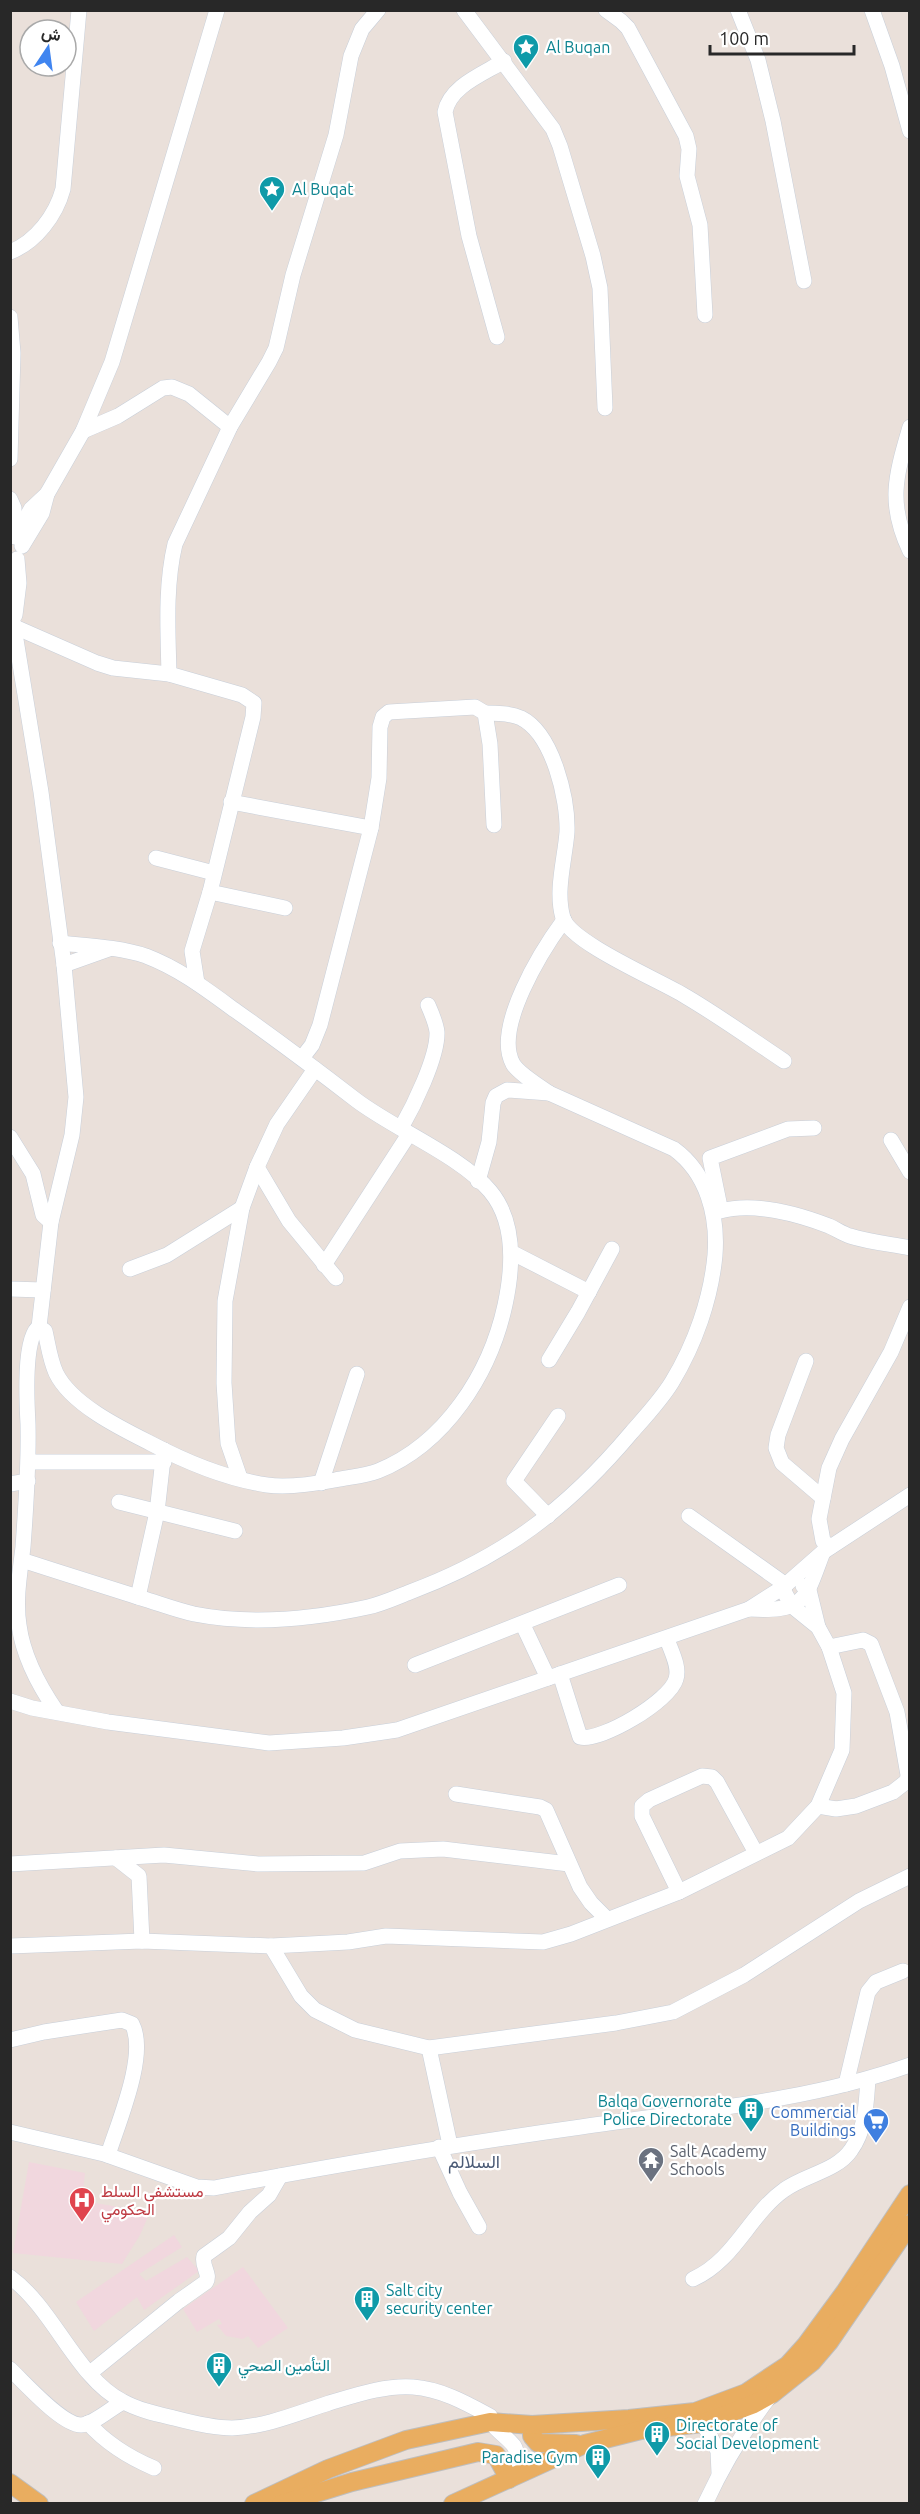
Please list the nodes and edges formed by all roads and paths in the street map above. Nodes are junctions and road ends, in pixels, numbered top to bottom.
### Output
1 (79, 10) edge
2 (216, 10) edge
3 (378, 10) edge
4 (464, 10) edge
5 (606, 10) edge
6 (738, 10) edge
7 (872, 10) edge
8 (504, 62) junction
9 (909, 131) edge
10 (10, 252) edge
11 (804, 281) dead end
12 (705, 315) dead end
13 (10, 317) edge
14 (497, 337) dead end
15 (605, 408) dead end
16 (231, 427) junction
17 (909, 427) edge
18 (82, 431) junction
19 (10, 459) edge
20 (10, 499) edge
21 (15, 546) edge
22 (909, 551) edge
23 (10, 603) edge
24 (15, 624) junction
25 (169, 674) junction
26 (485, 713) junction
27 (231, 802) junction
28 (494, 825) dead end
29 (371, 828) junction
30 (156, 858) dead end
31 (214, 873) junction
32 (210, 892) junction
33 (285, 908) dead end
34 (564, 920) junction
35 (60, 943) junction
36 (112, 948) junction
37 (192, 951) junction
38 (64, 965) junction
39 (171, 967) junction
40 (197, 983) junction
41 (428, 1005) dead end
42 (302, 1058) junction
43 (784, 1061) dead end
44 (315, 1069) junction
45 (549, 1094) junction
46 (814, 1128) dead end
47 (405, 1131) junction
48 (10, 1137) edge
49 (891, 1140) dead end
50 (17, 1160) edge
51 (257, 1167) junction
52 (909, 1172) edge
53 (478, 1181) junction
54 (242, 1208) junction
55 (720, 1211) junction
56 (51, 1222) junction
57 (717, 1231) junction
58 (909, 1248) edge
59 (612, 1249) dead end
60 (511, 1252) junction
61 (324, 1265) junction
62 (130, 1269) dead end
63 (336, 1278) dead end
64 (10, 1290) edge
65 (43, 1290) junction
66 (589, 1292) junction
67 (909, 1306) edge
68 (39, 1327) junction
69 (549, 1360) dead end
70 (806, 1361) dead end
71 (357, 1374) dead end
72 (558, 1416) dead end
73 (228, 1443) junction
74 (164, 1456) junction
75 (29, 1462) junction
76 (216, 1470) junction
77 (240, 1478) junction
78 (28, 1481) junction
79 (321, 1483) junction
80 (10, 1484) edge
81 (909, 1495) edge
82 (823, 1498) junction
83 (118, 1502) dead end
84 (157, 1512) junction
85 (548, 1516) junction
86 (688, 1516) dead end
87 (236, 1531) dead end
88 (826, 1550) junction
89 (22, 1560) junction
90 (786, 1584) junction
91 (619, 1585) dead end
92 (809, 1590) junction
93 (138, 1597) junction
94 (792, 1606) junction
95 (749, 1609) junction
96 (523, 1624) junction
97 (818, 1627) junction
98 (667, 1639) junction
99 (830, 1647) junction
100 (415, 1665) dead end
101 (554, 1676) junction
102 (10, 1701) edge
103 (57, 1712) junction
104 (456, 1794) dead end
105 (818, 1806) junction
106 (756, 1853) junction
107 (116, 1858) junction
108 (10, 1864) edge
109 (568, 1864) junction
110 (909, 1876) edge
111 (679, 1892) junction
112 (606, 1918) junction
113 (142, 1941) junction
114 (10, 1946) edge
115 (271, 1946) junction
116 (903, 1971) dead end
117 (10, 2040) edge
118 (429, 2048) junction
119 (909, 2065) edge
120 (868, 2080) junction
121 (846, 2084) junction
122 (10, 2132) edge
123 (445, 2146) junction
124 (108, 2155) junction
125 (280, 2176) junction
126 (909, 2194) edge
127 (909, 2224) edge
128 (479, 2227) dead end
129 (10, 2277) edge
130 (693, 2279) dead end
131 (10, 2369) edge
132 (90, 2373) junction
133 (772, 2394) junction
134 (123, 2402) junction
135 (490, 2422) junction
136 (88, 2423) junction
137 (703, 2423) junction
138 (532, 2425) junction
139 (585, 2444) junction
140 (154, 2468) dead end
141 (719, 2473) junction
142 (512, 2477) junction
143 (10, 2483) edge
144 (471, 2500) edge
145 (39, 2504) edge
146 (254, 2504) edge
147 (281, 2504) edge
148 (453, 2504) edge
149 (705, 2504) edge

1 - 10 street
2 - 18 street
3 - 16 street
4 - 8 street
5 - 12 street
6 - 11 street
7 - 9 street
8 - 14 street
8 - 15 street
13 - 19 street
16 - 18 street
16 - 25 street
17 - 22 street
18 - 21 street
20 - 21 street
21 - 24 street
23 - 24 street
24 - 25 street
24 - 35 street
25 - 27 street
26 - 28 street
26 - 29 street
26 - 34 street
27 - 29 street
27 - 31 street
29 - 42 street
30 - 31 street
31 - 32 street
32 - 33 street
32 - 37 street
34 - 43 street
34 - 45 street
35 - 36 street
35 - 38 street
36 - 38 street
36 - 39 street
37 - 39 street
37 - 40 street
38 - 56 street
39 - 40 street
40 - 42 street
41 - 47 street
42 - 44 street
44 - 47 street
44 - 51 street
45 - 53 street
45 - 57 street
46 - 55 street
47 - 53 street
47 - 61 street
48 - 50 street
49 - 52 street
50 - 56 street
51 - 54 street
51 - 61 street
53 - 60 street
54 - 62 street
54 - 73 street
55 - 57 street
55 - 58 street
56 - 65 street
57 - 85 street
59 - 66 street
60 - 66 street
60 - 79 street
61 - 63 street
64 - 65 street
65 - 68 street
66 - 69 street
67 - 82 street
68 - 74 street
68 - 75 street
70 - 82 street
71 - 79 street
72 - 85 street
73 - 76 street
73 - 77 street
74 - 75 street
74 - 76 street
74 - 84 street
75 - 78 street
76 - 77 street
77 - 79 street
78 - 80 street
78 - 89 street
81 - 88 street
82 - 88 street
83 - 84 street
84 - 87 street
84 - 93 street
85 - 93 street
86 - 90 street
88 - 90 street
88 - 92 street
89 - 93 street
89 - 103 street
90 - 92 street
90 - 94 street
90 - 95 street
91 - 96 street
92 - 94 street
92 - 97 street
94 - 95 street
94 - 97 street
95 - 98 street
96 - 100 street
96 - 101 street
97 - 99 street
98 - 101 street
98 - 101 street
99 - 105 street
99 - 105 street
101 - 103 street
102 - 103 street
104 - 109 street
105 - 106 street
106 - 111 street
106 - 111 street
107 - 108 street
107 - 109 street
107 - 113 street
109 - 112 street
110 - 118 street
111 - 112 street
112 - 115 street
113 - 114 street
113 - 115 street
115 - 118 street
116 - 121 street
117 - 124 street
118 - 123 street
119 - 120 street
120 - 121 street
120 - 130 street
121 - 123 street
122 - 124 street
123 - 125 street
123 - 128 street
124 - 125 street
125 - 132 street
126 - 138 main road
127 - 133 main road
129 - 132 street
131 - 136 street
132 - 134 street
133 - 137 main road
133 - 141 street
134 - 135 street
134 - 136 street
135 - 138 main road
135 - 142 street
135 - 146 main road
136 - 140 street
137 - 139 main road
137 - 141 street
138 - 139 main road
139 - 142 main road
141 - 149 street
142 - 144 main road
142 - 147 main road
143 - 145 main road
144 - 148 main road

